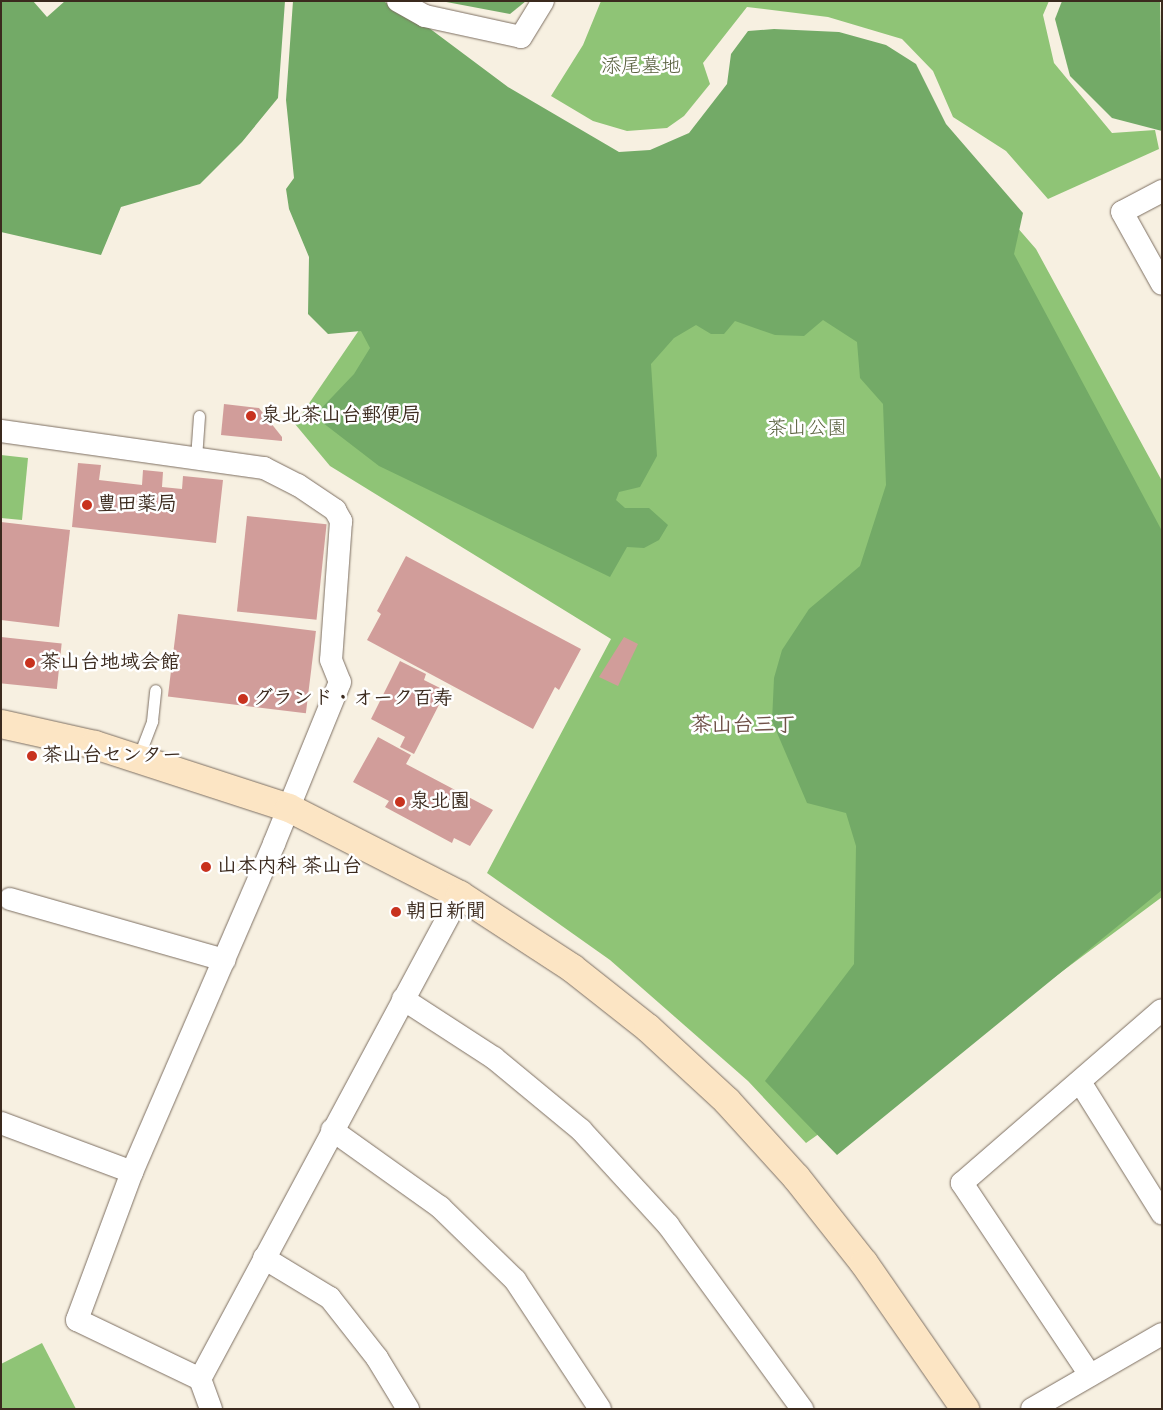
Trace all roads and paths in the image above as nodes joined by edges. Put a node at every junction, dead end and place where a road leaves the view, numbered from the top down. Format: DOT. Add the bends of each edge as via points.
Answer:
graph roads {
  1 [pos="398,1"];
  2 [pos="544,1"];
  3 [pos="1162,190"];
  4 [pos="1162,284"];
  5 [pos="199,416"];
  6 [pos="1,431"];
  7 [pos="196,458"];
  8 [pos="155,690"];
  9 [pos="1,724"];
  10 [pos="138,758"];
  11 [pos="289,808"];
  12 [pos="460,895"];
  13 [pos="10,899"];
  14 [pos="224,960"];
  15 [pos="403,999"];
  16 [pos="1162,1010"];
  17 [pos="1080,1082"];
  18 [pos="1,1123"];
  19 [pos="332,1130"];
  20 [pos="132,1172"];
  21 [pos="1162,1213"];
  22 [pos="264,1258"];
  23 [pos="1162,1334"];
  24 [pos="1090,1375"];
  25 [pos="200,1379"];
  26 [pos="211,1409"];
  27 [pos="408,1409"];
  28 [pos="600,1409"];
  29 [pos="802,1409"];
  30 [pos="965,1409"];
  31 [pos="1032,1409"];
  1 -- 2 [label="street" via="425,16 521,36"];
  3 -- 4 [label="street" via="1122,212"];
  5 -- 7 [label="lane"];
  6 -- 7 [label="street"];
  7 -- 11 [label="street" via="264,468 298,485 334,510 341,521 331,660 340,682"];
  8 -- 10 [label="lane" via="152,721"];
  9 -- 10 [label="street" via="95,744"];
  10 -- 11 [label="street"];
  11 -- 12 [label="street"];
  11 -- 14 [label="street"];
  12 -- 15 [label="street"];
  12 -- 30 [label="street" via="572,968 648,1028 727,1102 796,1177 864,1263"];
  13 -- 14 [label="street"];
  14 -- 20 [label="street"];
  15 -- 19 [label="street"];
  15 -- 29 [label="street" via="494,1058 581,1130 668,1225"];
  16 -- 17 [label="street"];
  17 -- 21 [label="street"];
  17 -- 24 [label="street" via="962,1183"];
  18 -- 20 [label="street"];
  19 -- 22 [label="street"];
  19 -- 28 [label="street" via="440,1207 515,1280"];
  20 -- 25 [label="street" via="77,1320"];
  22 -- 25 [label="street"];
  22 -- 27 [label="street" via="330,1298 377,1358"];
  23 -- 24 [label="street"];
  24 -- 31 [label="street"];
  25 -- 26 [label="street"];
}
